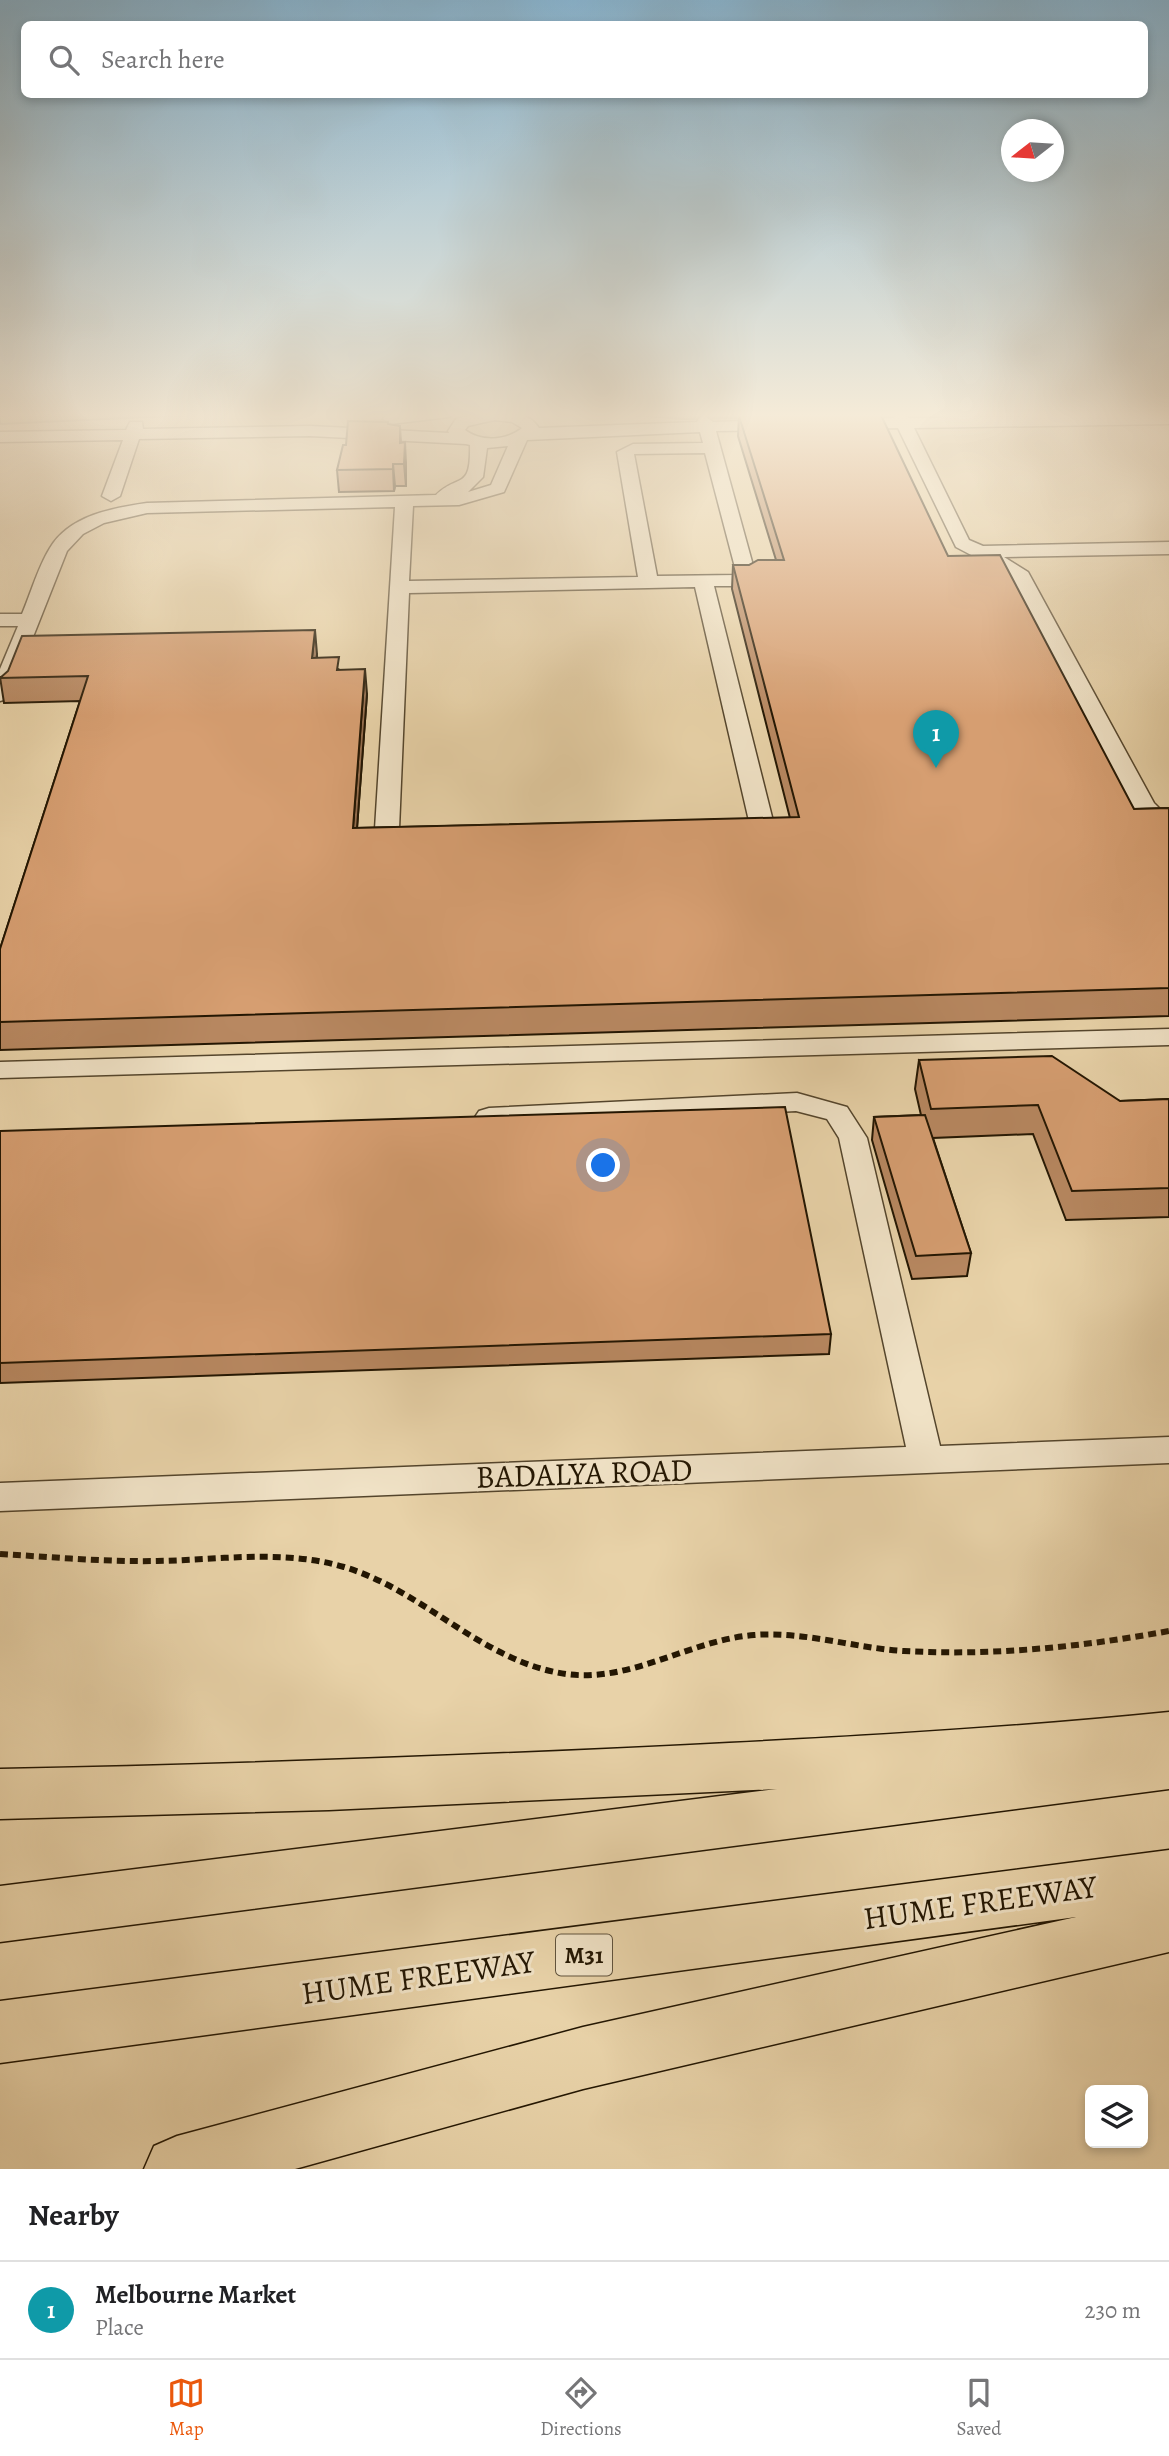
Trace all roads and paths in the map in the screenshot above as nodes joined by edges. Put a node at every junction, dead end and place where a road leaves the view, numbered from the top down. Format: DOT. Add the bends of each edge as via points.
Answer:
graph roads {
  1 [pos="118,513"];
  2 [pos="403,513"];
  3 [pos="636,513"];
  4 [pos="730,513"];
  5 [pos="947,513"];
  6 [pos="1169,548"];
  7 [pos="979,552"];
  8 [pos="703,581"];
  9 [pos="648,582"];
  10 [pos="399,587"];
  11 [pos="0,620"];
  12 [pos="30,620"];
  13 [pos="0,695"];
  14 [pos="1169,819"];
  15 [pos="706,830"];
  16 [pos="436,837"];
  17 [pos="1169,1037"];
  18 [pos="0,1070"];
  19 [pos="455,1119"];
  20 [pos="1169,1450"];
  21 [pos="926,1459"];
  22 [pos="0,1497"];
  23 [pos="0,1554"];
  24 [pos="1169,1631"];
  25 [pos="1169,1736"];
  26 [pos="1169,1765"];
  27 [pos="0,1794"];
  28 [pos="1169,1877"];
  29 [pos="0,1914"];
  30 [pos="1169,1924"];
  31 [pos="0,2032"];
  32 [pos="177,2169"];
  1 -- 12 [label="lane" via="82,525 58,549"];
  2 -- 10 [label="lane"];
  3 -- 9 [label="lane"];
  4 -- 8 [label="lane" via="748,580"];
  5 -- 7 [label="lane" via="962,543"];
  6 -- 7 [label="lane"];
  7 -- 14 [label="lane" via="1018,572 1144,807 1155,817"];
  8 -- 9 [label="lane"];
  8 -- 15 [label="lane" via="761,821 751,829"];
  9 -- 10 [label="lane"];
  10 -- 16 [label="lane" via="387,832 398,838"];
  11 -- 12 [label="lane"];
  12 -- 13 [label="lane"];
  17 -- 18 [label="lane"];
  19 -- 21 [label="lane" via="797,1102 837,1113 853,1138"];
  20 -- 21 [label="lane, BADALYA ROAD"];
  21 -- 22 [label="lane, BADALYA ROAD"];
  23 -- 24 [label="path" via="318,1561 368,1574 514,1658 566,1674 608,1672 751,1636 940,1653 1115,1642"];
  25 -- 27 [label="highway" via="1015,1751 511,1779"];
  26 -- 29 [label="highway"];
  28 -- 31 [label="highway, HUME FREEWAY / M31"];
  30 -- 32 [label="highway" via="583,2058"];
}
